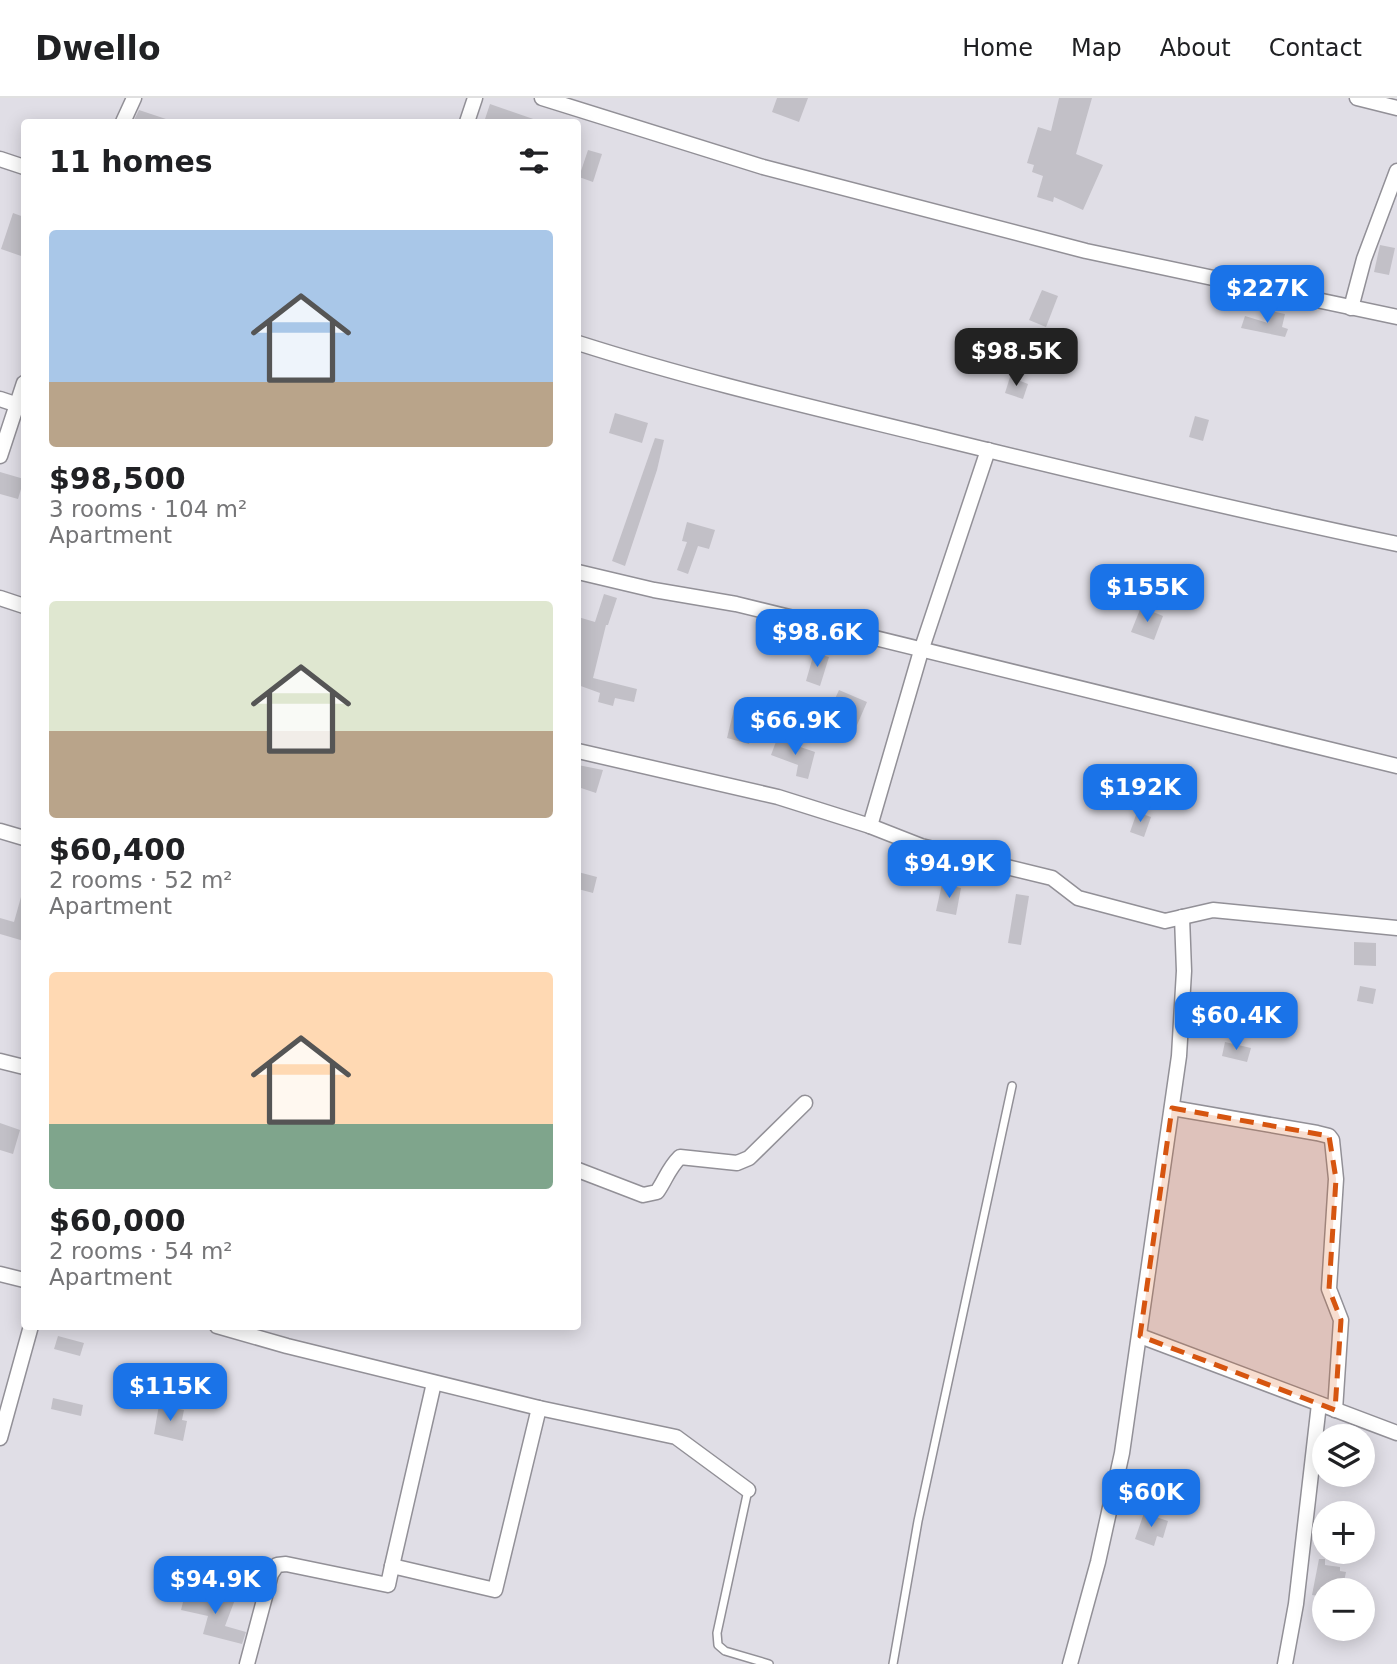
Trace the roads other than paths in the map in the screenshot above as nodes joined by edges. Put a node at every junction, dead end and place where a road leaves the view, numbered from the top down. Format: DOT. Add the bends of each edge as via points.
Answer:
graph roads {
  1 [pos="134,98"];
  2 [pos="475,98"];
  3 [pos="542,98"];
  4 [pos="1356,98"];
  5 [pos="1397,108"];
  6 [pos="124,119"];
  7 [pos="468,119"];
  8 [pos="0,159"];
  9 [pos="21,166"];
  10 [pos="1397,171"];
  11 [pos="1351,308"];
  12 [pos="1397,317"];
  13 [pos="581,344"];
  14 [pos="0,399"];
  15 [pos="21,406"];
  16 [pos="988,450"];
  17 [pos="0,456"];
  18 [pos="1397,544"];
  19 [pos="581,573"];
  20 [pos="0,598"];
  21 [pos="21,605"];
  22 [pos="921,651"];
  23 [pos="581,752"];
  24 [pos="1397,766"];
  25 [pos="870,826"];
  26 [pos="0,831"];
  27 [pos="21,837"];
  28 [pos="1182,918"];
  29 [pos="1397,928"];
  30 [pos="0,1061"];
  31 [pos="21,1066"];
  32 [pos="1012,1086"];
  33 [pos="805,1102"];
  34 [pos="1172,1108"];
  35 [pos="581,1171"];
  36 [pos="0,1274"];
  37 [pos="21,1279"];
  38 [pos="30,1330"];
  39 [pos="232,1330"];
  40 [pos="1140,1336"];
  41 [pos="434,1382"];
  42 [pos="1319,1404"];
  43 [pos="539,1408"];
  44 [pos="1335,1410"];
  45 [pos="1397,1433"];
  46 [pos="0,1438"];
  47 [pos="748,1490"];
  48 [pos="392,1566"];
  49 [pos="247,1664"];
  50 [pos="769,1664"];
  51 [pos="893,1664"];
  52 [pos="1070,1664"];
  53 [pos="1285,1664"];
  1 -- 6 [label="street"];
  2 -- 7 [label="street"];
  3 -- 11 [label="street" via="816,182 1086,251"];
  4 -- 5 [label="street"];
  8 -- 9 [label="street"];
  10 -- 11 [label="street"];
  11 -- 12 [label="street"];
  13 -- 16 [label="street" via="714,383"];
  14 -- 15 [label="street"];
  15 -- 17 [label="street"];
  16 -- 18 [label="street"];
  16 -- 22 [label="street"];
  19 -- 22 [label="street" via="736,604"];
  20 -- 21 [label="street"];
  22 -- 24 [label="street"];
  22 -- 25 [label="street"];
  23 -- 25 [label="street" via="778,797"];
  25 -- 28 [label="street" via="921,846 1052,878 1078,898 1166,921"];
  26 -- 27 [label="street"];
  28 -- 29 [label="street" via="1213,910"];
  28 -- 34 [label="street" via="1184,971"];
  30 -- 31 [label="street"];
  32 -- 51 [label="lane" via="918,1521"];
  33 -- 35 [label="street" via="748,1158 737,1163 680,1157 657,1192 643,1195"];
  34 -- 40 [label="street"];
  34 -- 44 [label="street" via="1317,1133 1332,1140 1336,1179 1329,1289 1341,1320"];
  36 -- 37 [label="street"];
  38 -- 46 [label="street"];
  39 -- 41 [label="street"];
  40 -- 42 [label="street"];
  40 -- 52 [label="street" via="1122,1453"];
  41 -- 43 [label="street"];
  41 -- 48 [label="street"];
  42 -- 44 [label="street"];
  42 -- 53 [label="street"];
  43 -- 47 [label="street" via="676,1437"];
  43 -- 48 [label="street" via="495,1591"];
  44 -- 45 [label="street"];
  47 -- 50 [label="lane" via="718,1645"];
  48 -- 49 [label="street" via="388,1585 277,1565"];
}
